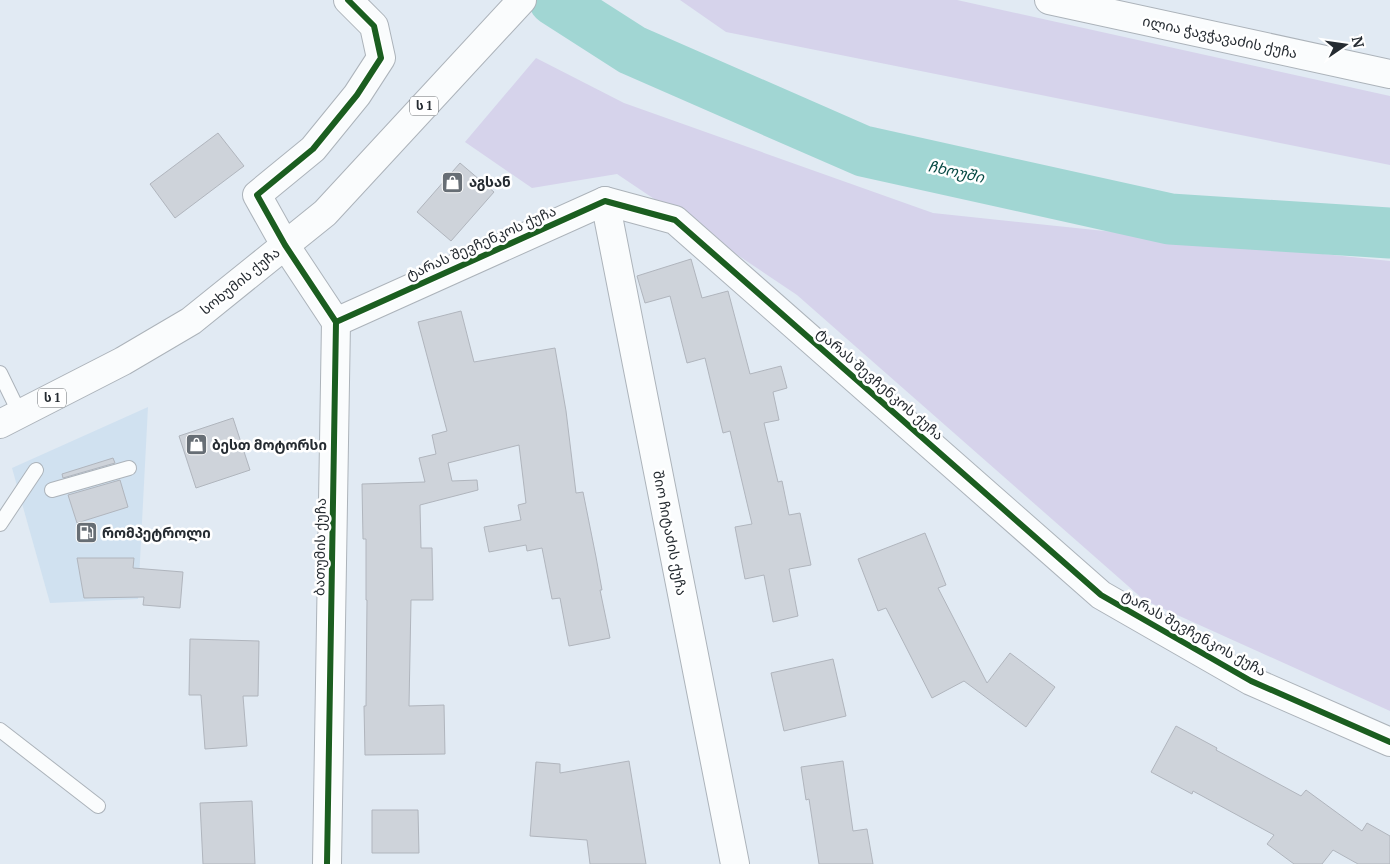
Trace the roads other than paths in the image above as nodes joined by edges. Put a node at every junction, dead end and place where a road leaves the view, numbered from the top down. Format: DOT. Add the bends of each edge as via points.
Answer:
graph roads {
  1 [pos="348,0"];
  2 [pos="522,0"];
  3 [pos="1049,0"];
  4 [pos="1390,74"];
  5 [pos="605,201"];
  6 [pos="285,244"];
  7 [pos="336,322"];
  8 [pos="0,373"];
  9 [pos="10,419"];
  10 [pos="130,468"];
  11 [pos="36,470"];
  12 [pos="52,490"];
  13 [pos="0,524"];
  14 [pos="0,730"];
  15 [pos="1390,742"];
  16 [pos="98,806"];
  17 [pos="328,864"];
  18 [pos="735,864"];
  1 -- 6 [label="main road" via="374,26 382,58 314,149 257,196"];
  2 -- 6 [label="main road, სოხუმის ქუჩა / ს 1" via="325,213"];
  3 -- 4 [label="main road, ილია ჭავჭავაძის ქუჩა"];
  5 -- 7 [label="main road, ტარას შევჩენკოს ქუჩა"];
  5 -- 15 [label="main road, ტარას შევჩენკოს ქუჩა" via="675,220 1101,595 1251,682"];
  5 -- 18 [label="main road, შიო ჩიტაძის ქუჩა"];
  6 -- 7 [label="main road"];
  6 -- 9 [label="main road, სოხუმის ქუჩა / ს 1" via="191,321 123,361"];
  7 -- 17 [label="main road, ბათუმის ქუჩა"];
  8 -- 9 [label="lane"];
  10 -- 12 [label="lane"];
  11 -- 13 [label="lane"];
  14 -- 16 [label="lane"];
}
